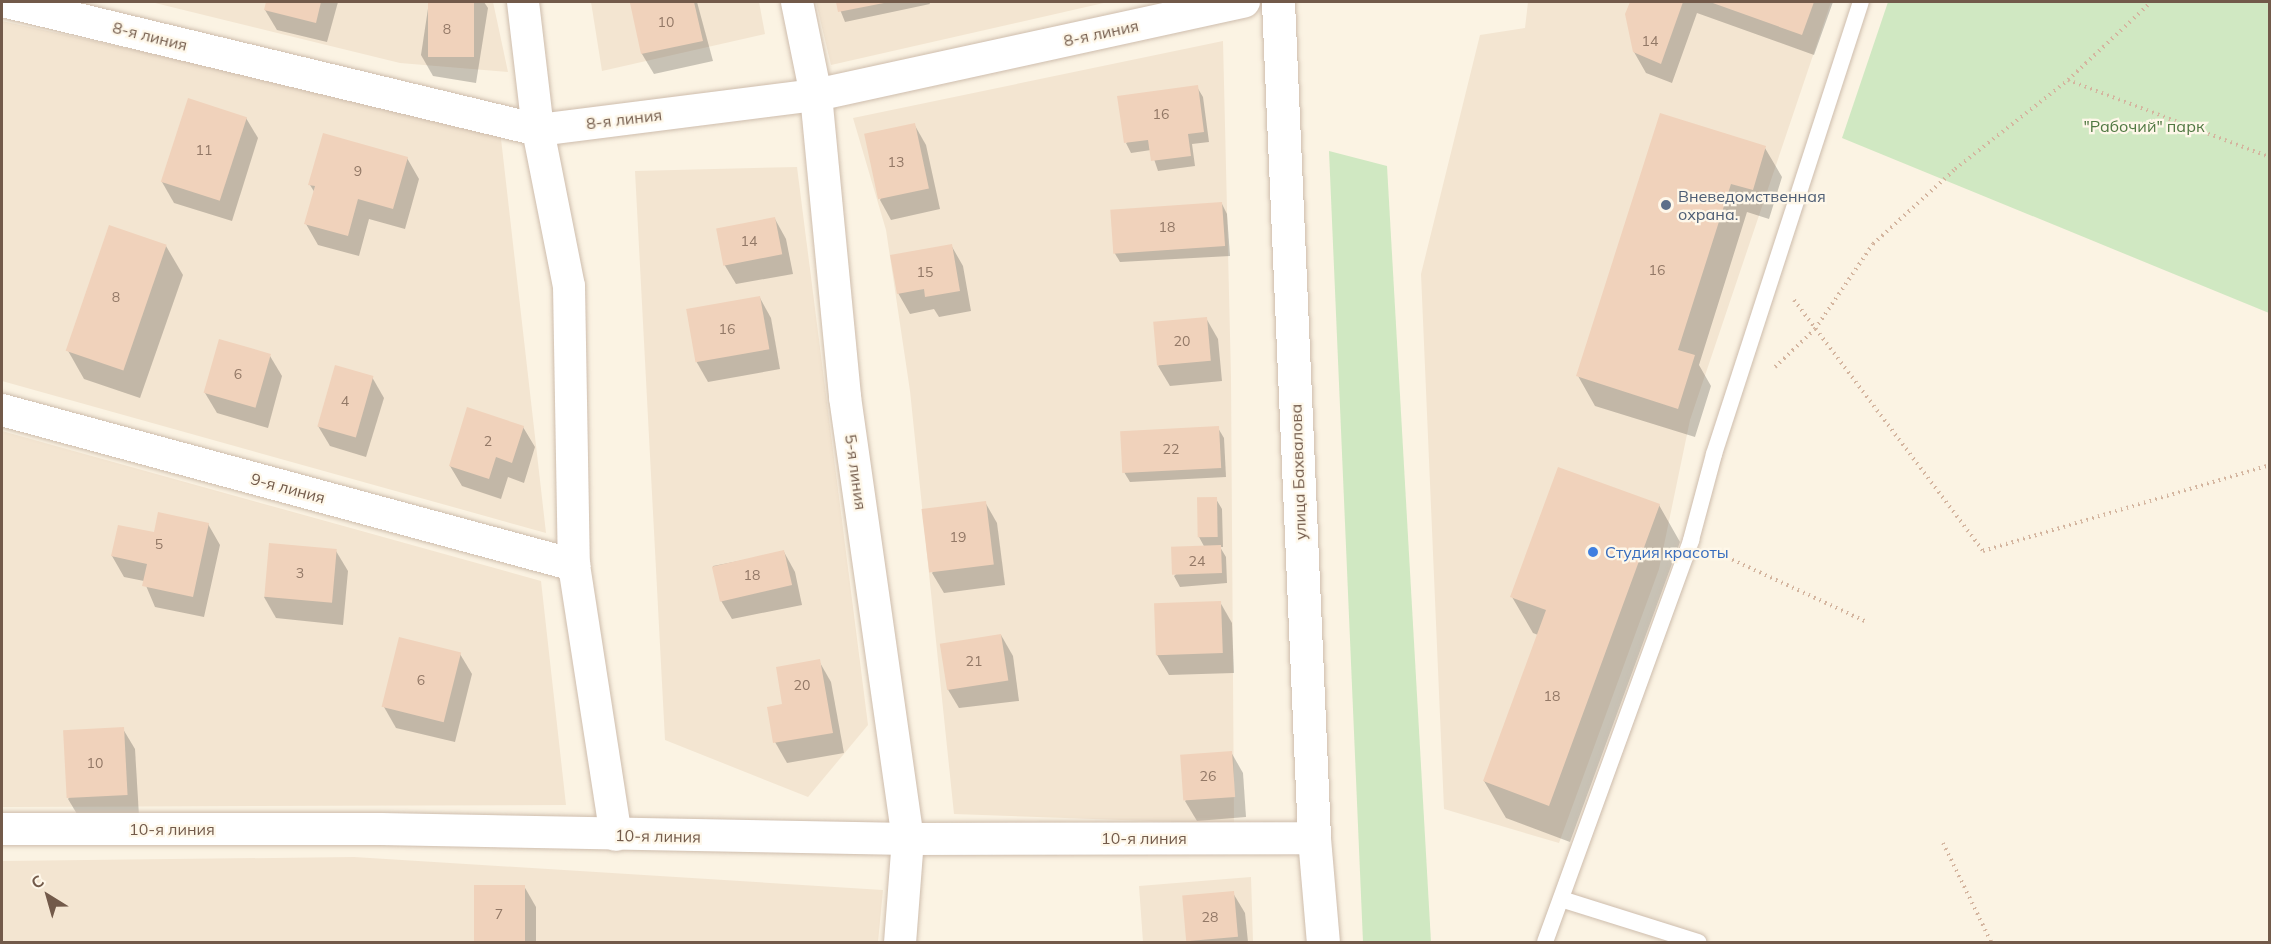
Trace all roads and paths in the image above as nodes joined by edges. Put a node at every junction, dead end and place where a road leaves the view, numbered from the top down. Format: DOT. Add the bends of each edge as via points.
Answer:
graph roads {
  1 [pos="7,2"];
  2 [pos="523,2"];
  3 [pos="797,2"];
  4 [pos="1244,2"];
  5 [pos="1278,2"];
  6 [pos="1861,2"];
  7 [pos="2151,2"];
  8 [pos="2068,80"];
  9 [pos="816,95"];
  10 [pos="538,130"];
  11 [pos="2270,157"];
  12 [pos="1774,273"];
  13 [pos="1815,328"];
  14 [pos="1737,386"];
  15 [pos="2,410"];
  16 [pos="2270,465"];
  17 [pos="1691,540"];
  18 [pos="574,565"];
  19 [pos="1867,622"];
  20 [pos="2,829"];
  21 [pos="616,835"];
  22 [pos="1314,838"];
  23 [pos="908,839"];
  24 [pos="1943,843"];
  25 [pos="1561,899"];
  26 [pos="900,942"];
  27 [pos="1323,942"];
  28 [pos="1545,942"];
  29 [pos="1698,942"];
  30 [pos="1991,942"];
  1 -- 10 [label="street, 8-я линия"];
  2 -- 10 [label="street"];
  3 -- 9 [label="street, 5-я линия"];
  4 -- 9 [label="street, 8-я линия"];
  5 -- 22 [label="street, улица Бахвалова"];
  6 -- 12 [label="lane"];
  7 -- 8 [label="path"];
  8 -- 11 [label="path"];
  8 -- 13 [label="path" via="1955,170 1873,244"];
  9 -- 10 [label="street, 8-я линия"];
  9 -- 23 [label="street, 5-я линия" via="845,397"];
  10 -- 18 [label="street" via="569,286"];
  12 -- 13 [label="path"];
  12 -- 14 [label="lane"];
  13 -- 14 [label="path" via="1767,374"];
  13 -- 16 [label="path" via="1983,551"];
  14 -- 17 [label="lane"];
  15 -- 18 [label="street, 9-я линия"];
  17 -- 19 [label="path"];
  17 -- 25 [label="lane"];
  18 -- 21 [label="street"];
  20 -- 21 [label="street, 10-я линия" via="381,829"];
  21 -- 23 [label="street, 10-я линия"];
  22 -- 23 [label="street, 10-я линия"];
  22 -- 27 [label="street, улица Бахвалова"];
  23 -- 26 [label="street, 5-я линия"];
  24 -- 30 [label="path"];
  25 -- 28 [label="lane"];
  25 -- 29 [label="lane"];
}
